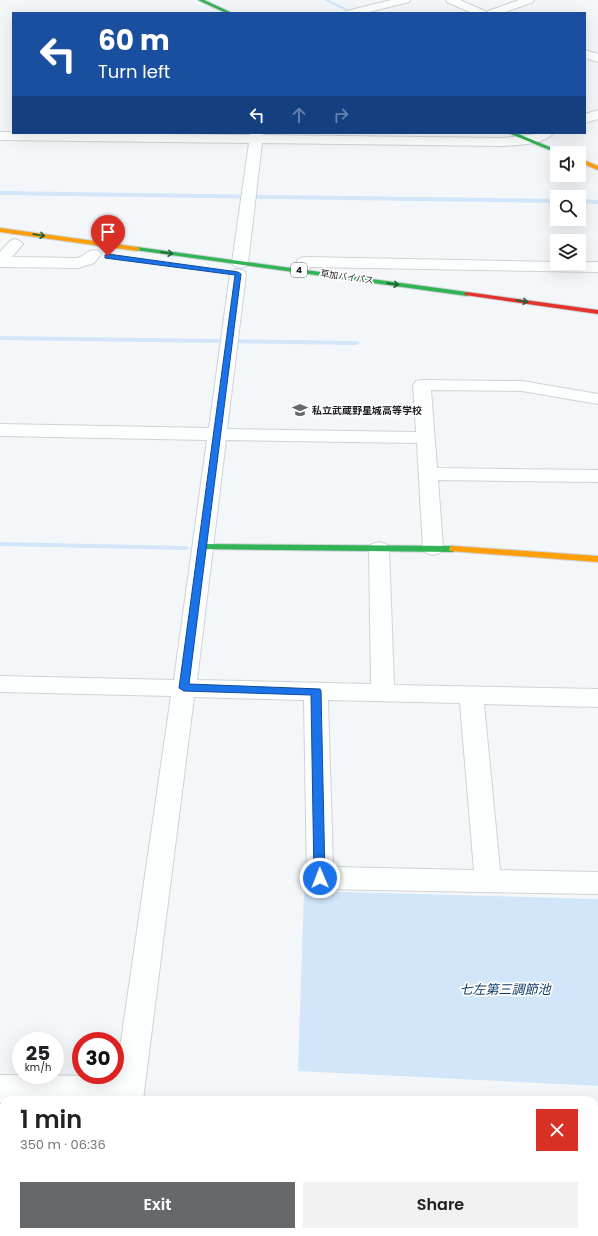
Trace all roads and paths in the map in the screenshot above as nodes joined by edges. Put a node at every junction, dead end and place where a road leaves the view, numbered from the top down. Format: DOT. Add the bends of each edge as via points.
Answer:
graph roads {
  1 [pos="200,0"];
  2 [pos="405,0"];
  3 [pos="451,0"];
  4 [pos="529,0"];
  5 [pos="228,12"];
  6 [pos="355,12"];
  7 [pos="479,12"];
  8 [pos="495,12"];
  9 [pos="586,54"];
  10 [pos="598,58"];
  11 [pos="598,114"];
  12 [pos="586,119"];
  13 [pos="513,134"];
  14 [pos="543,134"];
  15 [pos="0,136"];
  16 [pos="257,136"];
  17 [pos="528,140"];
  18 [pos="550,148"];
  19 [pos="586,163"];
  20 [pos="598,168"];
  21 [pos="0,230"];
  22 [pos="15,244"];
  23 [pos="78,252"];
  24 [pos="97,255"];
  25 [pos="598,267"];
  26 [pos="238,271"];
  27 [pos="301,271"];
  28 [pos="598,312"];
  29 [pos="598,399"];
  30 [pos="0,430"];
  31 [pos="218,434"];
  32 [pos="425,438"];
  33 [pos="429,474"];
  34 [pos="598,476"];
  35 [pos="202,547"];
  36 [pos="433,548"];
  37 [pos="379,549"];
  38 [pos="598,559"];
  39 [pos="0,684"];
  40 [pos="184,688"];
  41 [pos="316,691"];
  42 [pos="383,693"];
  43 [pos="471,695"];
  44 [pos="598,698"];
  45 [pos="488,881"];
  46 [pos="598,883"];
  47 [pos="0,1088"];
  48 [pos="129,1095"];
  1 -- 5 [label="main road"];
  2 -- 6 [label="street"];
  3 -- 7 [label="street"];
  4 -- 8 [label="street"];
  9 -- 10 [label="street"];
  11 -- 12 [label="street"];
  13 -- 17 [label="main road"];
  14 -- 17 [label="street"];
  15 -- 16 [label="street"];
  16 -- 17 [label="street" via="502,142"];
  16 -- 26 [label="street"];
  17 -- 18 [label="main road"];
  19 -- 20 [label="main road"];
  21 -- 26 [label="main road, 草加バイパス / 4, one-way"];
  22 -- 24 [label="street" via="0,262 78,263"];
  23 -- 24 [label="main road"];
  25 -- 27 [label="street" via="304,262"];
  26 -- 27 [label="main road, 草加バイパス / 4"];
  26 -- 31 [label="street"];
  27 -- 28 [label="main road, 草加バイパス / 4, one-way"];
  29 -- 32 [label="street" via="522,386 422,385"];
  30 -- 31 [label="street"];
  31 -- 32 [label="street"];
  31 -- 35 [label="street"];
  32 -- 33 [label="street"];
  33 -- 34 [label="street"];
  33 -- 36 [label="street"];
  35 -- 37 [label="main road"];
  35 -- 40 [label="street"];
  36 -- 37 [label="main road"];
  36 -- 38 [label="main road"];
  37 -- 42 [label="street"];
  39 -- 40 [label="street"];
  40 -- 41 [label="street"];
  40 -- 48 [label="street"];
  41 -- 42 [label="street"];
  41 -- 45 [label="street" via="320,878"];
  42 -- 43 [label="street"];
  43 -- 44 [label="street"];
  43 -- 45 [label="street"];
  45 -- 46 [label="street"];
  47 -- 48 [label="street"];
}
